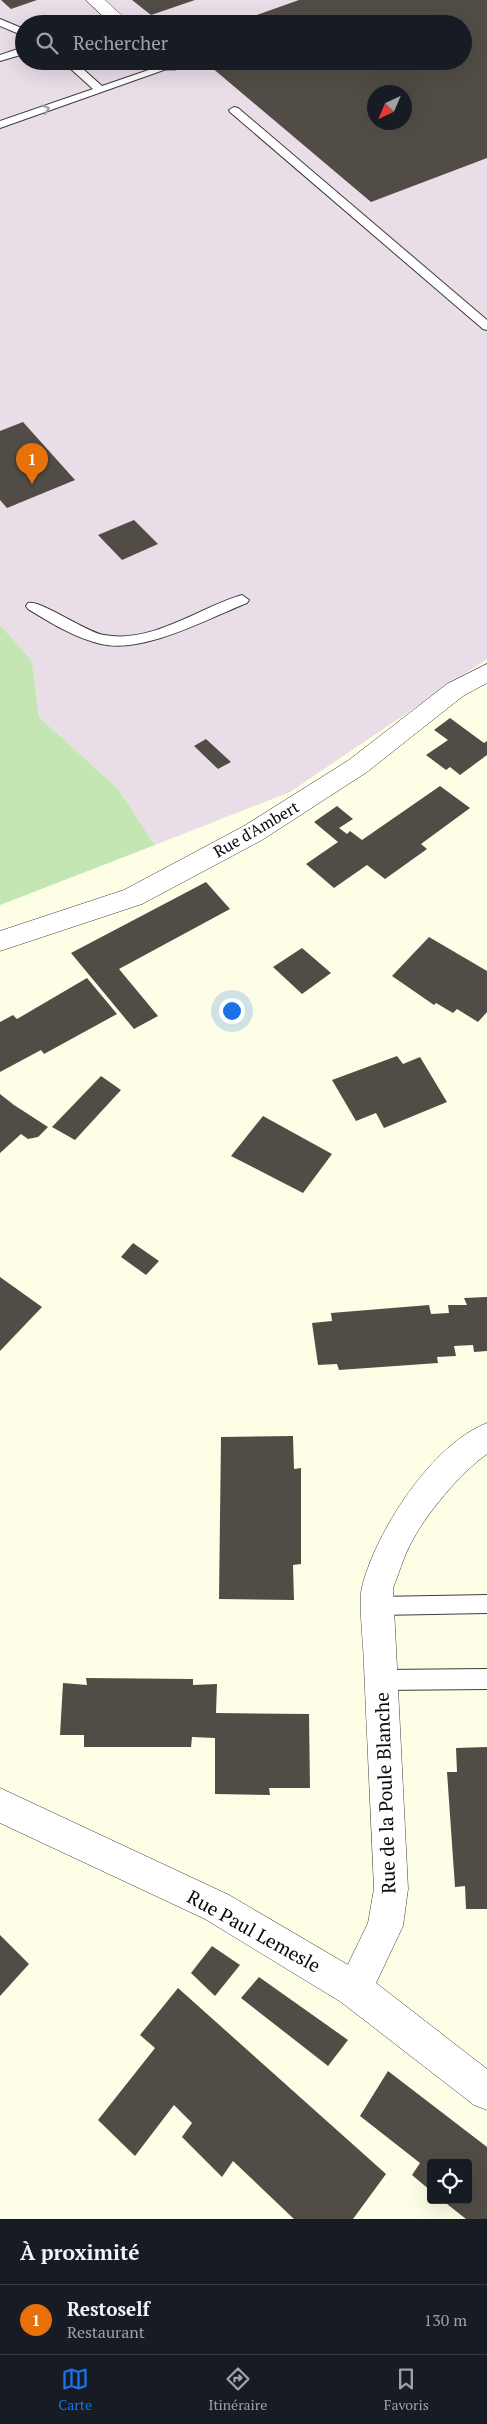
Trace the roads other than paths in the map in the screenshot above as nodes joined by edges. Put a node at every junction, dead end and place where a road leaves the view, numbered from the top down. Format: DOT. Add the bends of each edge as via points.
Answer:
graph roads {
  1 [pos="95,0"];
  2 [pos="112,15"];
  3 [pos="0,22"];
  4 [pos="15,29"];
  5 [pos="15,53"];
  6 [pos="0,58"];
  7 [pos="77,70"];
  8 [pos="152,70"];
  9 [pos="100,90"];
  10 [pos="234,110"];
  11 [pos="0,125"];
  12 [pos="487,326"];
  13 [pos="242,600"];
  14 [pos="32,606"];
  15 [pos="487,672"];
  16 [pos="0,941"];
  17 [pos="487,1437"];
  18 [pos="487,1604"];
  19 [pos="378,1606"];
  20 [pos="487,1679"];
  21 [pos="381,1680"];
  22 [pos="0,1805"];
  23 [pos="354,1989"];
  24 [pos="487,2092"];
  1 -- 2 [label="street"];
  3 -- 4 [label="lane"];
  5 -- 6 [label="lane"];
  7 -- 9 [label="lane"];
  8 -- 9 [label="lane"];
  11 -- 9 [label="lane, one-way"];
  10 -- 12 [label="lane"];
  13 -- 14 [label="lane" via="142,640 103,640 71,628"];
  15 -- 16 [label="street, Rue d'Ambert" via="455,690 358,766 253,833 133,897"];
  17 -- 19 [label="street, Rue de la Poule Blanche" via="461,1455 431,1488 398,1535 377,1588"];
  18 -- 19 [label="lane"];
  19 -- 21 [label="street, Rue de la Poule Blanche"];
  20 -- 21 [label="lane, Rue de la Poule Blanche"];
  21 -- 23 [label="street, Rue de la Poule Blanche" via="391,1889 385,1926"];
  22 -- 23 [label="street, Rue Paul Lemesle" via="217,1907"];
  23 -- 24 [label="street, Rue Paul Lemesle"];
}
